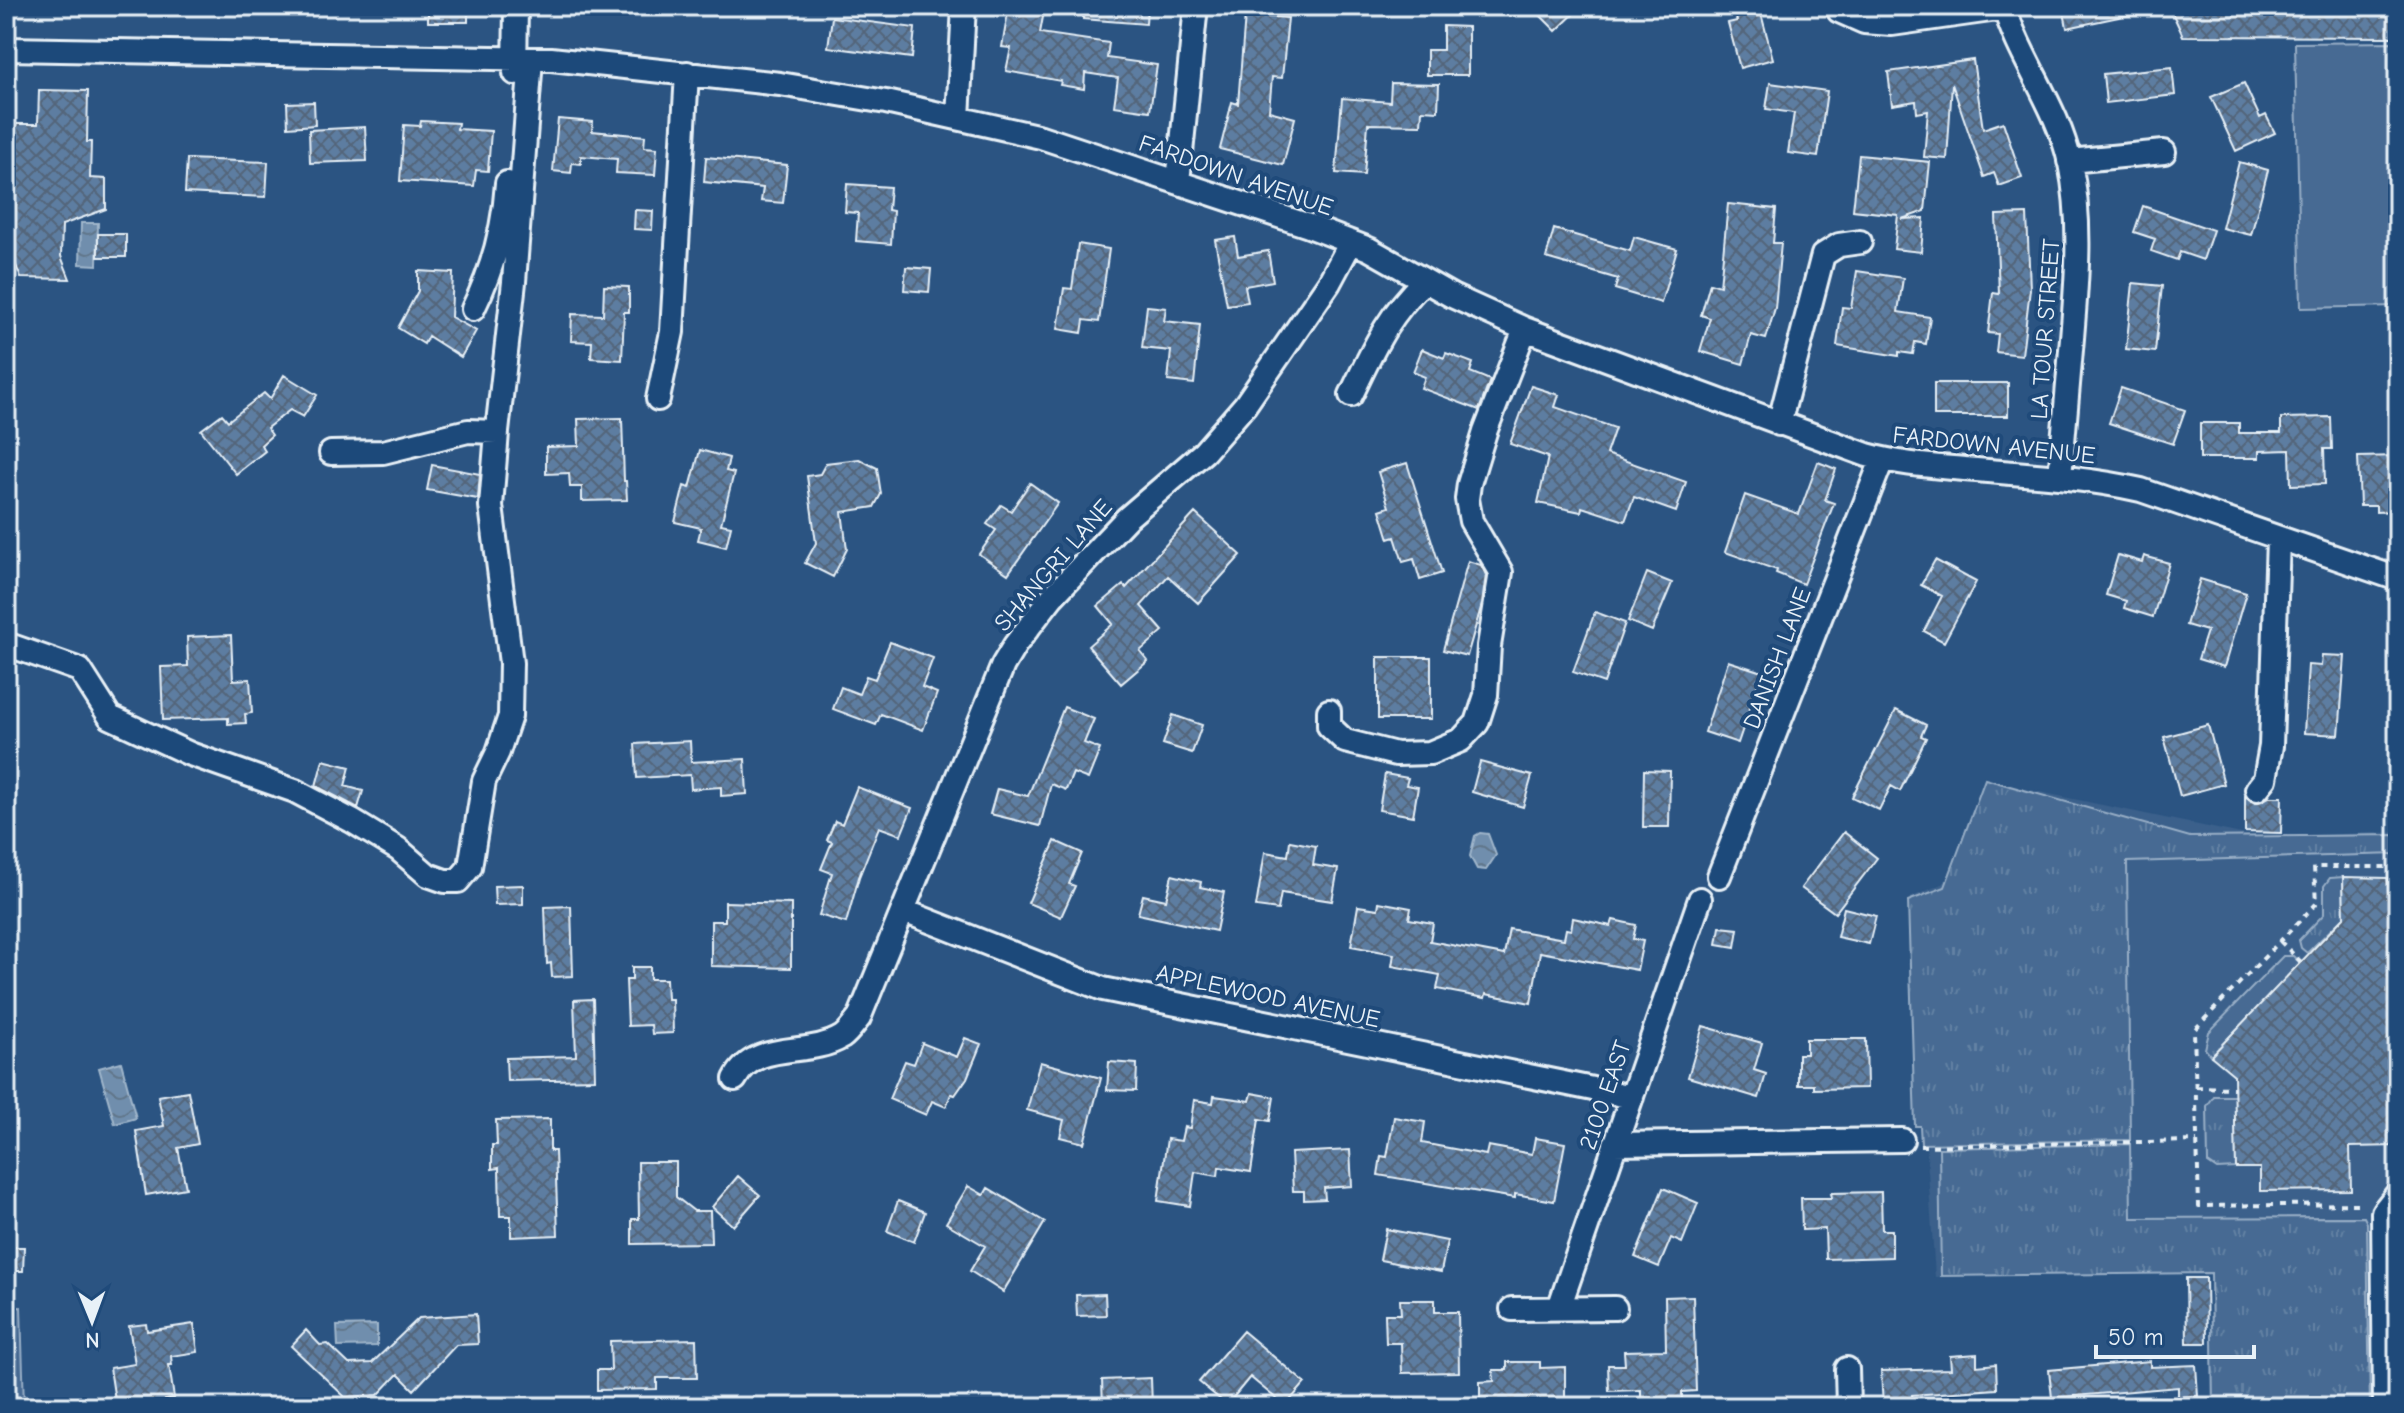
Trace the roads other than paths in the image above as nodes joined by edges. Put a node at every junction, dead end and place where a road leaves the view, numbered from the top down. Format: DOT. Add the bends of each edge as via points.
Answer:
graph roads {
  1 [pos="516,6"];
  2 [pos="964,6"];
  3 [pos="1196,6"];
  4 [pos="2004,7"];
  5 [pos="1839,11"];
  6 [pos="6,49"];
  7 [pos="524,58"];
  8 [pos="687,73"];
  9 [pos="958,118"];
  10 [pos="2164,152"];
  11 [pos="2069,161"];
  12 [pos="1178,182"];
  13 [pos="1351,242"];
  14 [pos="1860,242"];
  15 [pos="1424,281"];
  16 [pos="473,309"];
  17 [pos="1525,329"];
  18 [pos="1351,395"];
  19 [pos="658,399"];
  20 [pos="1779,424"];
  21 [pos="497,432"];
  22 [pos="331,453"];
  23 [pos="1882,460"];
  24 [pos="2060,477"];
  25 [pos="2278,539"];
  26 [pos="2398,579"];
  27 [pos="6,644"];
  28 [pos="1329,711"];
  29 [pos="2257,789"];
  30 [pos="1719,876"];
  31 [pos="1700,899"];
  32 [pos="904,911"];
  33 [pos="735,1079"];
  34 [pos="1632,1097"];
  35 [pos="1910,1143"];
  36 [pos="1615,1144"];
  37 [pos="2398,1193"];
  38 [pos="1559,1308"];
  39 [pos="1615,1308"];
  40 [pos="1512,1309"];
  41 [pos="1847,1369"];
  42 [pos="1848,1407"];
  43 [pos="2385,1407"];
  1 -- 7 [label="street"];
  2 -- 9 [label="street"];
  3 -- 12 [label="street"];
  4 -- 5 [label="street" via="1892,24 1864,22"];
  4 -- 11 [label="street, LA TOUR STREET"];
  6 -- 7 [label="street, FARDOWN AVENUE"];
  7 -- 8 [label="street, FARDOWN AVENUE"];
  7 -- 16 [label="street" via="506,203 489,277"];
  7 -- 21 [label="street" via="514,282"];
  8 -- 9 [label="street, FARDOWN AVENUE" via="825,90"];
  8 -- 19 [label="street" via="672,332"];
  9 -- 12 [label="street, FARDOWN AVENUE" via="1041,137"];
  10 -- 11 [label="street"];
  11 -- 24 [label="street, LA TOUR STREET" via="2079,259"];
  12 -- 13 [label="street, FARDOWN AVENUE"];
  13 -- 15 [label="street, FARDOWN AVENUE"];
  13 -- 32 [label="street, SHANGRI LANE" via="1245,405 1204,452 1127,518 1015,645"];
  14 -- 20 [label="street" via="1839,245 1823,255"];
  15 -- 17 [label="street, FARDOWN AVENUE"];
  15 -- 18 [label="street" via="1383,330"];
  17 -- 20 [label="street, FARDOWN AVENUE"];
  17 -- 28 [label="street" via="1485,432 1467,499 1471,521 1501,572 1486,695 1477,723 1461,740 1430,753 1396,754 1345,741 1329,726"];
  20 -- 23 [label="street, FARDOWN AVENUE"];
  21 -- 22 [label="street" via="468,431 383,452"];
  21 -- 27 [label="street" via="491,506 511,663 510,716 484,781 470,867 458,881 428,875 386,842 295,791 190,754 110,717 80,670"];
  23 -- 24 [label="street, FARDOWN AVENUE"];
  23 -- 30 [label="street, DANISH LANE"];
  24 -- 25 [label="street, FARDOWN AVENUE" via="2141,490"];
  25 -- 26 [label="street, FARDOWN AVENUE"];
  25 -- 29 [label="street" via="2271,746 2265,779"];
  31 -- 34 [label="street, 2100 EAST"];
  32 -- 33 [label="street, SHANGRI LANE" via="859,1018 843,1036 754,1057"];
  32 -- 34 [label="street, APPLEWOOD AVENUE" via="1103,989"];
  34 -- 36 [label="street, 2100 EAST"];
  35 -- 36 [label="street"];
  36 -- 38 [label="street, 2100 EAST"];
  37 -- 43 [label="street" via="2383,1212"];
  38 -- 39 [label="street"];
  38 -- 40 [label="street"];
  41 -- 42 [label="street"];
}
